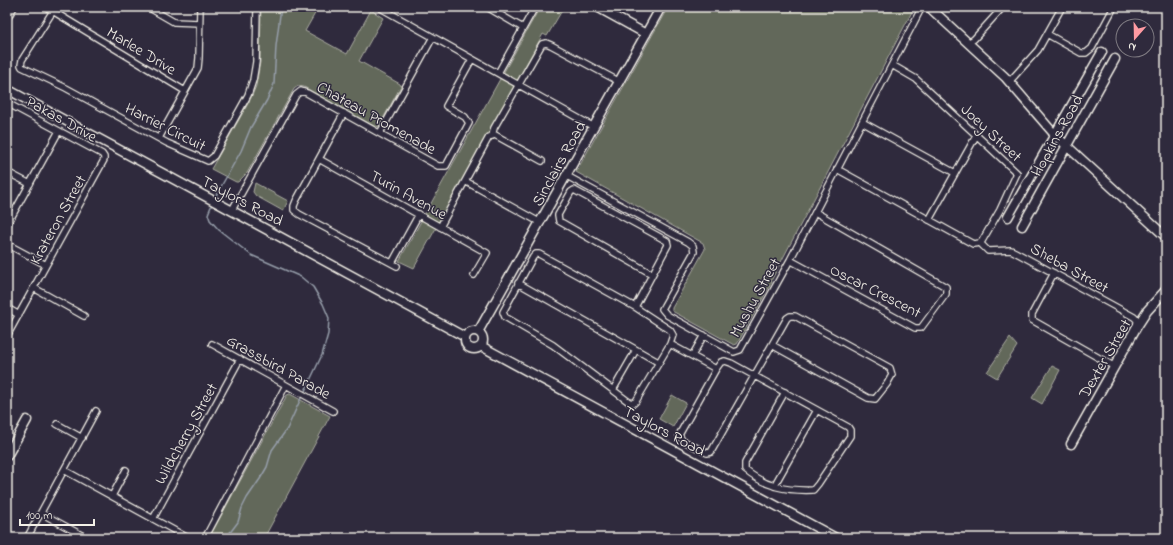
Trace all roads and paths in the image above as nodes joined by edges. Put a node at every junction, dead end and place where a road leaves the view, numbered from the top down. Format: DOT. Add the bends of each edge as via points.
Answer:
graph roads {
  1 [pos="14,7"];
  2 [pos="46,7"];
  3 [pos="148,7"];
  4 [pos="200,7"];
  5 [pos="257,7"];
  6 [pos="379,7"];
  7 [pos="487,7"];
  8 [pos="535,7"];
  9 [pos="597,7"];
  10 [pos="661,7"];
  11 [pos="922,7"];
  12 [pos="929,7"];
  13 [pos="1003,7"];
  14 [pos="1062,7"];
  15 [pos="1114,7"];
  16 [pos="53,11"];
  17 [pos="7,19"];
  18 [pos="199,23"];
  19 [pos="523,28"];
  20 [pos="646,34"];
  21 [pos="1047,34"];
  22 [pos="433,37"];
  23 [pos="968,43"];
  24 [pos="1102,52"];
  25 [pos="472,59"];
  26 [pos="1115,59"];
  27 [pos="892,65"];
  28 [pos="498,74"];
  29 [pos="620,82"];
  30 [pos="1009,82"];
  31 [pos="518,85"];
  32 [pos="7,89"];
  33 [pos="185,91"];
  34 [pos="7,102"];
  35 [pos="344,113"];
  36 [pos="862,122"];
  37 [pos="594,127"];
  38 [pos="59,131"];
  39 [pos="380,133"];
  40 [pos="1055,135"];
  41 [pos="492,136"];
  42 [pos="976,136"];
  43 [pos="159,138"];
  44 [pos="1067,146"];
  45 [pos="104,157"];
  46 [pos="319,158"];
  47 [pos="542,161"];
  48 [pos="838,169"];
  49 [pos="7,172"];
  50 [pos="955,173"];
  51 [pos="567,176"];
  52 [pos="465,181"];
  53 [pos="30,184"];
  54 [pos="232,210"];
  55 [pos="815,212"];
  56 [pos="419,214"];
  57 [pos="1008,217"];
  58 [pos="929,220"];
  59 [pos="541,223"];
  60 [pos="7,225"];
  61 [pos="1022,226"];
  62 [pos="440,227"];
  63 [pos="1166,237"];
  64 [pos="980,243"];
  65 [pos="7,244"];
  66 [pos="790,260"];
  67 [pos="46,265"];
  68 [pos="1054,273"];
  69 [pos="652,274"];
  70 [pos="474,275"];
  71 [pos="518,283"];
  72 [pos="34,288"];
  73 [pos="1166,290"];
  74 [pos="635,307"];
  75 [pos="7,308"];
  76 [pos="19,315"];
  77 [pos="84,316"];
  78 [pos="1136,328"];
  79 [pos="478,332"];
  80 [pos="704,335"];
  81 [pos="7,336"];
  82 [pos="465,337"];
  83 [pos="212,344"];
  84 [pos="670,344"];
  85 [pos="772,345"];
  86 [pos="481,346"];
  87 [pos="636,350"];
  88 [pos="692,356"];
  89 [pos="240,359"];
  90 [pos="658,362"];
  91 [pos="1114,367"];
  92 [pos="716,369"];
  93 [pos="754,376"];
  94 [pos="286,385"];
  95 [pos="613,390"];
  96 [pos="785,392"];
  97 [pos="817,410"];
  98 [pos="96,411"];
  99 [pos="333,411"];
  100 [pos="27,420"];
  101 [pos="57,424"];
  102 [pos="82,438"];
  103 [pos="1071,444"];
  104 [pos="7,456"];
  105 [pos="64,470"];
  106 [pos="126,470"];
  107 [pos="774,486"];
  108 [pos="112,496"];
  109 [pos="41,513"];
  110 [pos="152,518"];
  111 [pos="27,538"];
  112 [pos="87,538"];
  113 [pos="188,538"];
  114 [pos="205,538"];
  115 [pos="836,538"];
  1 -- 17 [label="street"];
  2 -- 16 [label="street, Marlee Drive"];
  3 -- 18 [label="street" via="174,22"];
  4 -- 18 [label="street"];
  5 -- 43 [label="street, Harrier Circuit" via="256,62 253,80 248,95 213,158 206,160"];
  6 -- 22 [label="street"];
  7 -- 19 [label="street"];
  8 -- 19 [label="street"];
  9 -- 20 [label="street"];
  10 -- 20 [label="street, Sinclairs Road"];
  11 -- 27 [label="street, Mushu Street"];
  12 -- 23 [label="street"];
  13 -- 23 [label="street"];
  14 -- 21 [label="street"];
  15 -- 21 [label="street" via="1092,48 1086,53"];
  16 -- 33 [label="street, Marlee Drive"];
  16 -- 43 [label="street, Harrier Circuit" via="22,60 22,67"];
  18 -- 33 [label="street" via="199,63"];
  19 -- 28 [label="street"];
  20 -- 29 [label="street, Sinclairs Road"];
  21 -- 30 [label="street" via="1038,50"];
  22 -- 25 [label="street"];
  22 -- 39 [label="street"];
  23 -- 30 [label="street"];
  24 -- 40 [label="street, Hopkins Road"];
  25 -- 28 [label="street"];
  25 -- 39 [label="street, Chateau Promenade" via="446,106 469,122 446,166 438,166"];
  26 -- 44 [label="street, Hopkins Road"];
  27 -- 36 [label="street, Mushu Street"];
  27 -- 42 [label="street, Joey Street" via="916,79"];
  28 -- 31 [label="street"];
  29 -- 31 [label="street" via="546,43 542,44"];
  29 -- 37 [label="street, Sinclairs Road"];
  30 -- 40 [label="street"];
  31 -- 37 [label="street"];
  31 -- 41 [label="street"];
  32 -- 54 [label="street, Taylors Road"];
  33 -- 43 [label="street"];
  34 -- 38 [label="street, Pakas Drive"];
  35 -- 39 [label="street, Chateau Promenade"];
  35 -- 46 [label="street"];
  35 -- 54 [label="street, Chateau Promenade" via="307,93 298,92"];
  36 -- 48 [label="street, Mushu Street"];
  36 -- 50 [label="street"];
  37 -- 51 [label="street, Sinclairs Road"];
  38 -- 45 [label="street, Pakas Drive"];
  38 -- 53 [label="street"];
  40 -- 44 [label="street"];
  40 -- 57 [label="street, Hopkins Road"];
  41 -- 47 [label="street"];
  41 -- 52 [label="street" via="489,137"];
  42 -- 50 [label="street"];
  42 -- 64 [label="street, Joey Street" via="1017,173 1000,210"];
  44 -- 61 [label="street, Hopkins Road"];
  44 -- 63 [label="street"];
  45 -- 67 [label="street, Krateron Street"];
  46 -- 56 [label="street, Turin Avenue"];
  46 -- 56 [label="street" via="294,206 294,210 299,214 395,264"];
  48 -- 55 [label="street, Mushu Street"];
  48 -- 58 [label="street"];
  49 -- 53 [label="street"];
  50 -- 58 [label="street"];
  51 -- 59 [label="street, Sinclairs Road"];
  51 -- 80 [label="street, Mushu Street" via="693,246 694,252 662,309 667,315"];
  52 -- 59 [label="street"];
  52 -- 62 [label="street"];
  53 -- 60 [label="street"];
  54 -- 82 [label="street, Taylors Road"];
  55 -- 66 [label="street, Mushu Street"];
  55 -- 66 [label="street, Oscar Crescent" via="946,287 946,294 921,328 915,328"];
  56 -- 62 [label="street, Turin Avenue"];
  58 -- 64 [label="street" via="973,244"];
  59 -- 79 [label="street, Sinclairs Road"];
  62 -- 70 [label="street, Turin Avenue" via="487,253"];
  64 -- 68 [label="street, Sheba Street" via="988,251 1016,252"];
  65 -- 67 [label="street"];
  66 -- 80 [label="street, Mushu Street" via="740,350 734,352"];
  67 -- 72 [label="street, Krateron Street"];
  68 -- 78 [label="street, Sheba Street" via="1134,317"];
  68 -- 91 [label="street" via="1032,314 1032,320"];
  69 -- 69 [label="street" via="668,245 667,241 574,190 571,192 558,215 559,221"];
  69 -- 74 [label="street"];
  71 -- 74 [label="street" via="533,258 539,254"];
  71 -- 87 [label="street"];
  71 -- 95 [label="street" via="503,312 505,317 547,340"];
  72 -- 76 [label="street, Krateron Street"];
  72 -- 77 [label="street"];
  73 -- 78 [label="street, Dexter Street"];
  74 -- 84 [label="street" via="672,332"];
  75 -- 76 [label="street"];
  76 -- 81 [label="street, Krateron Street"];
  78 -- 91 [label="street, Dexter Street"];
  79 -- 82 [label="street" via="469,332"];
  79 -- 86 [label="street" via="482,337"];
  80 -- 88 [label="street"];
  82 -- 86 [label="street" via="465,343 469,348"];
  83 -- 89 [label="street, Grassbird Parade"];
  84 -- 88 [label="street"];
  84 -- 90 [label="street"];
  85 -- 85 [label="street" via="787,318 795,316 890,368 892,375 875,399 868,398"];
  85 -- 93 [label="street"];
  86 -- 115 [label="street, Taylors Road"];
  87 -- 90 [label="street"];
  87 -- 95 [label="street"];
  88 -- 92 [label="street"];
  89 -- 94 [label="street, Grassbird Parade"];
  89 -- 110 [label="street, Wildcherry Street"];
  90 -- 95 [label="street" via="634,402 626,401"];
  91 -- 103 [label="street, Dexter Street"];
  92 -- 93 [label="street" via="725,361"];
  92 -- 93 [label="street" via="679,435 682,440 707,453 711,452"];
  93 -- 96 [label="street"];
  94 -- 99 [label="street, Grassbird Parade"];
  94 -- 114 [label="street"];
  96 -- 97 [label="street"];
  96 -- 107 [label="street" via="745,463 745,470 752,476"];
  97 -- 107 [label="street"];
  97 -- 107 [label="street" via="848,427 850,436 813,490"];
  98 -- 102 [label="street"];
  100 -- 104 [label="street"];
  101 -- 102 [label="street"];
  102 -- 105 [label="street"];
  105 -- 108 [label="street"];
  105 -- 109 [label="street"];
  106 -- 108 [label="street"];
  108 -- 110 [label="street"];
  109 -- 111 [label="street"];
  109 -- 112 [label="street"];
  110 -- 113 [label="street"];
}
